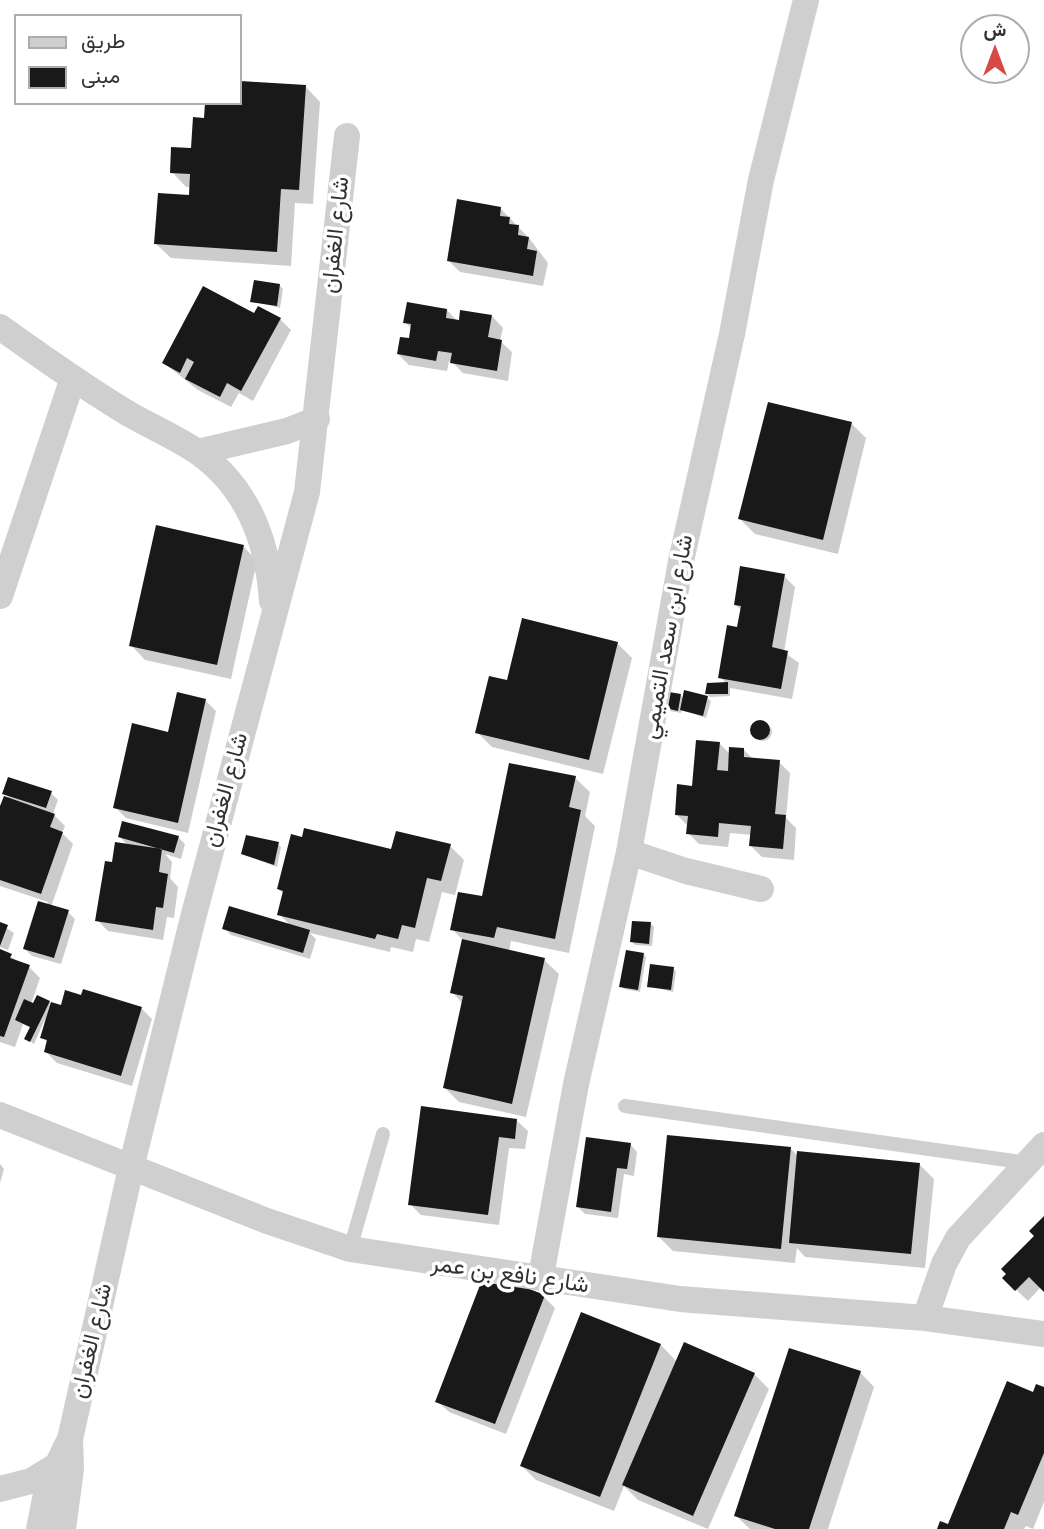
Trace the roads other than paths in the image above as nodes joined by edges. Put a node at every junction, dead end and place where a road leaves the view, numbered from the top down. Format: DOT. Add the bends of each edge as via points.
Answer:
graph roads {
  1 [pos="806,0"];
  2 [pos="348,136"];
  3 [pos="0,327"];
  4 [pos="73,378"];
  5 [pos="317,419"];
  6 [pos="198,452"];
  7 [pos="0,596"];
  8 [pos="274,617"];
  9 [pos="629,852"];
  10 [pos="761,889"];
  11 [pos="625,1106"];
  12 [pos="0,1115"];
  13 [pos="383,1134"];
  14 [pos="1036,1154"];
  15 [pos="131,1168"];
  16 [pos="350,1249"];
  17 [pos="541,1276"];
  18 [pos="925,1318"];
  19 [pos="1044,1335"];
  20 [pos="71,1438"];
  21 [pos="54,1467"];
  22 [pos="0,1489"];
  23 [pos="39,1529"];
  24 [pos="63,1529"];
  1 -- 9 [label="street, شارع ابن سعد التميمي" via="761,180 684,547"];
  2 -- 5 [label="street, شارع الغفران"];
  3 -- 4 [label="street"];
  4 -- 6 [label="street"];
  4 -- 7 [label="street"];
  5 -- 6 [label="street" via="287,431"];
  5 -- 8 [label="street, شارع الغفران" via="307,492"];
  6 -- 8 [label="street" via="238,490 250,512 268,568"];
  8 -- 15 [label="street, شارع الغفران" via="240,734"];
  9 -- 10 [label="street"];
  9 -- 17 [label="street, شارع ابن سعد التميمي" via="576,1084"];
  11 -- 14 [label="lane"];
  12 -- 15 [label="street, شارع نافع بن عمر"];
  13 -- 16 [label="lane"];
  14 -- 18 [label="street" via="958,1238"];
  15 -- 16 [label="street, شارع نافع بن عمر"];
  15 -- 20 [label="street, شارع الغفران"];
  16 -- 17 [label="street, شارع نافع بن عمر"];
  17 -- 18 [label="street, شارع نافع بن عمر" via="728,1305"];
  18 -- 19 [label="street, شارع نافع بن عمر"];
  20 -- 21 [label="street, شارع الغفران"];
  20 -- 24 [label="street, شارع الغفران"];
  21 -- 22 [label="street" via="31,1481"];
  21 -- 23 [label="street, شارع الغفران"];
}
